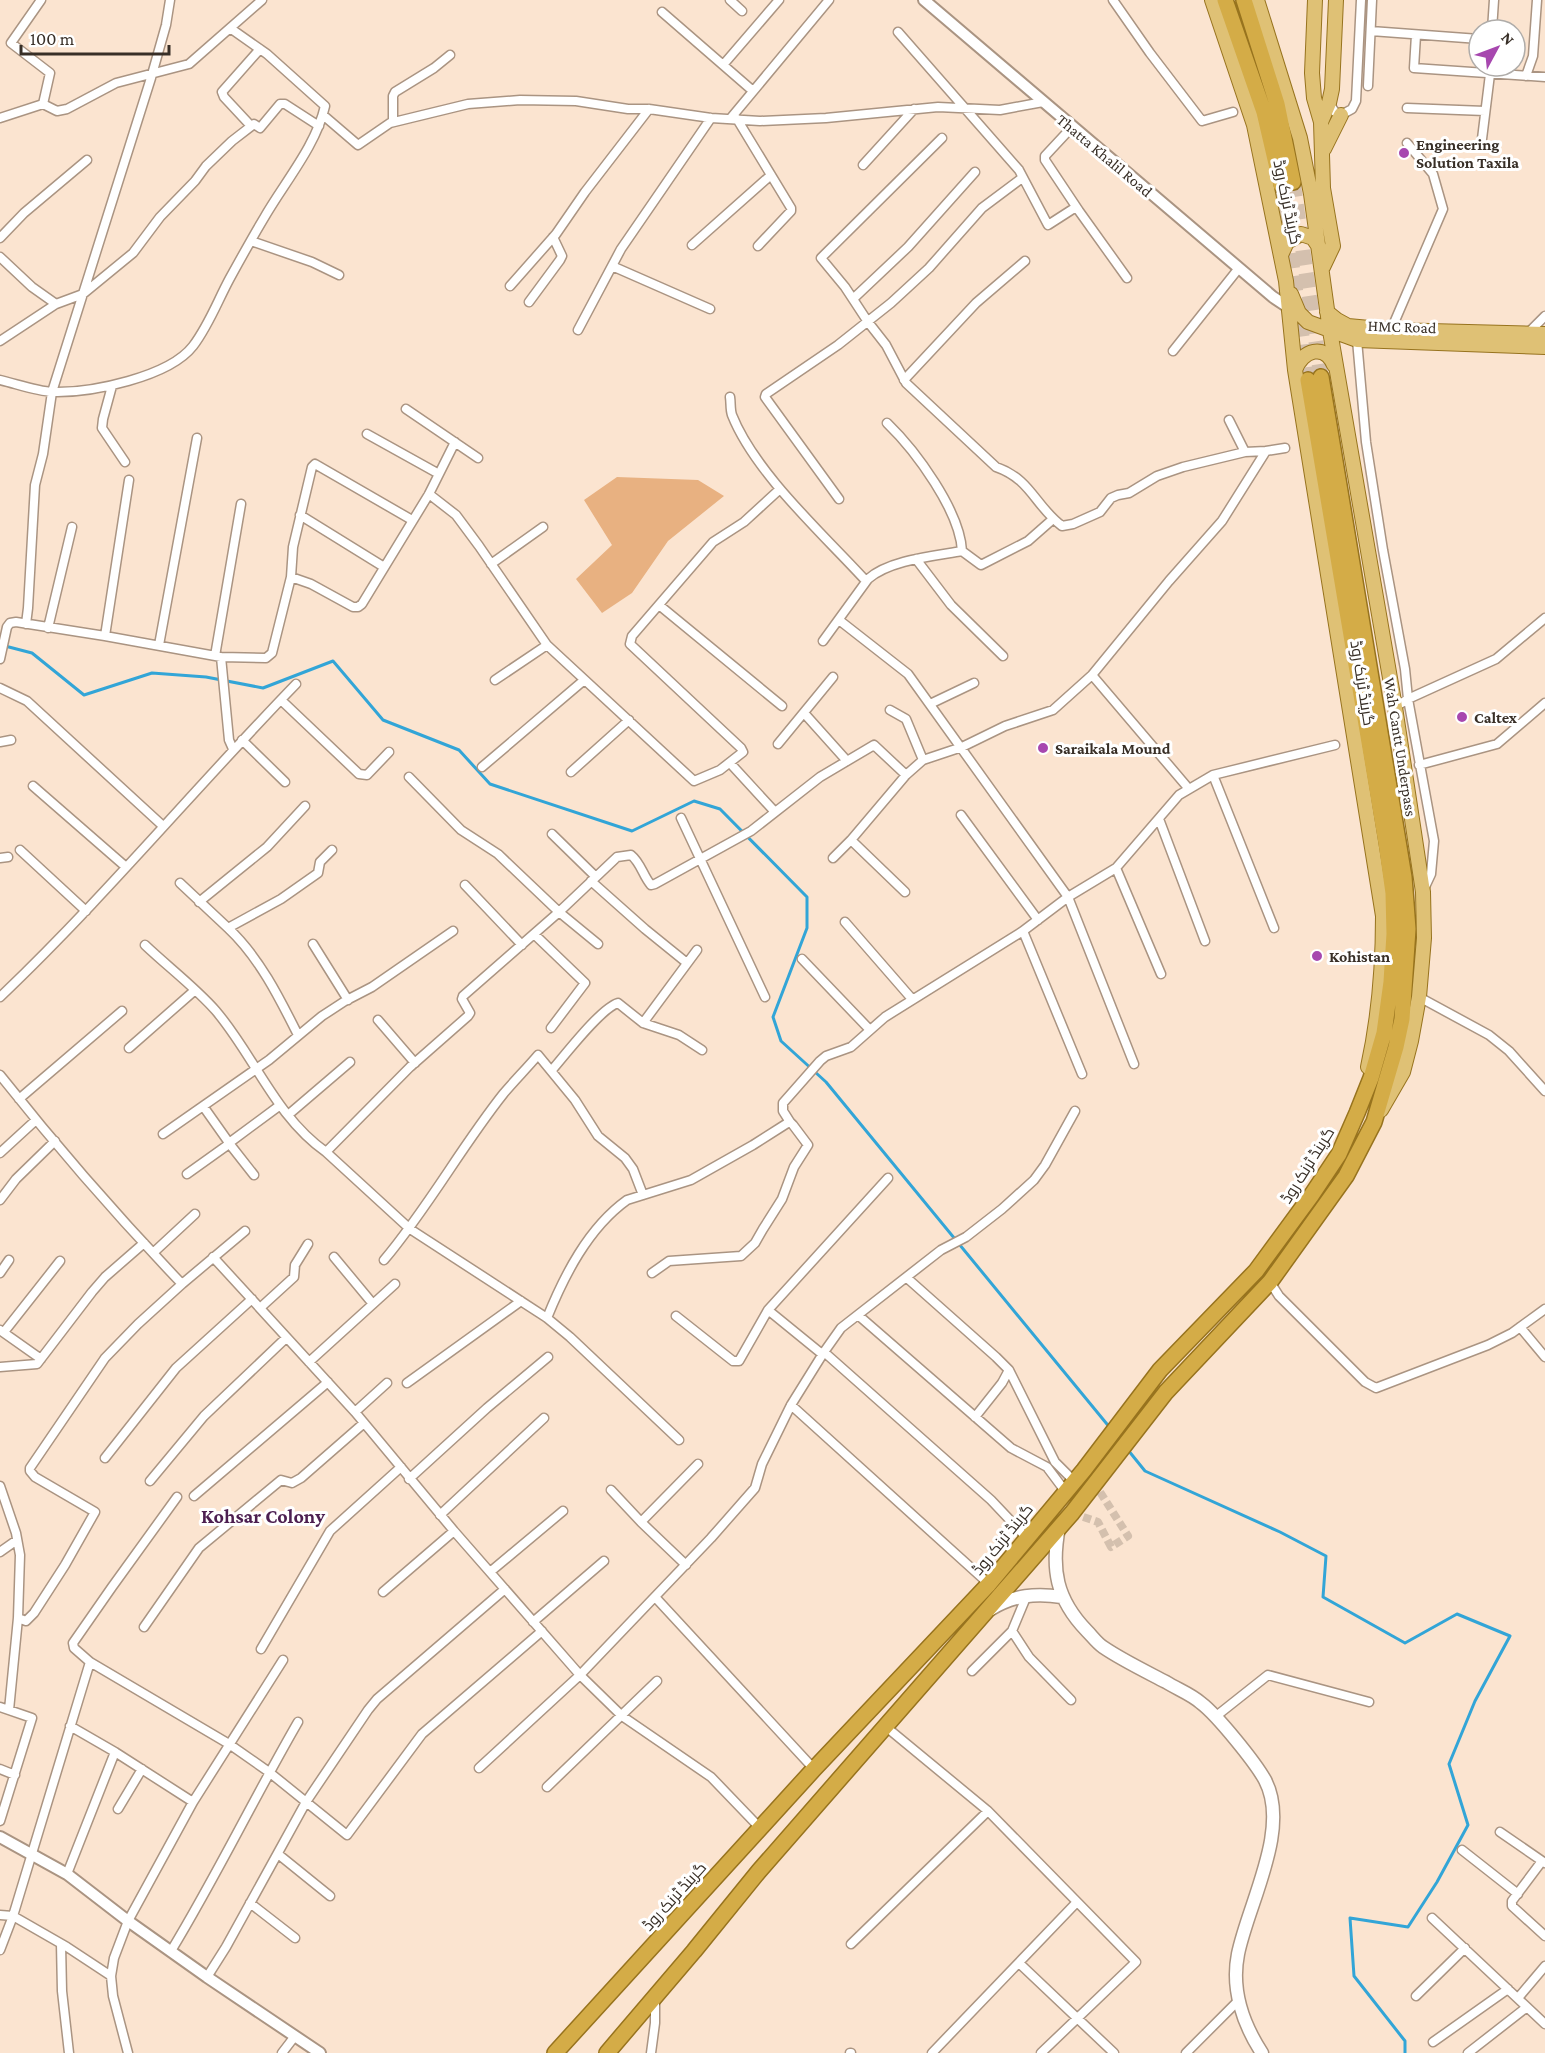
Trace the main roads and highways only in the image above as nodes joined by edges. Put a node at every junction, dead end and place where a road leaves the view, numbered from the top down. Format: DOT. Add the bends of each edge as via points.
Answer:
graph roads {
  1 [pos="1212,0"];
  2 [pos="1225,0"];
  3 [pos="1244,0"];
  4 [pos="1257,0"];
  5 [pos="1315,0"];
  6 [pos="1336,0"];
  7 [pos="1341,115"];
  8 [pos="1321,122"];
  9 [pos="1323,151"];
  10 [pos="1320,249"];
  11 [pos="1281,255"];
  12 [pos="1322,267"];
  13 [pos="1327,307"];
  14 [pos="1294,310"];
  15 [pos="1330,332"];
  16 [pos="1545,334"];
  17 [pos="1526,340"];
  18 [pos="1545,347"];
  19 [pos="1336,369"];
  20 [pos="1295,370"];
  21 [pos="1358,1113"];
  22 [pos="1374,1122"];
  23 [pos="1256,1270"];
  24 [pos="1270,1282"];
  25 [pos="1059,1527"];
  26 [pos="1062,1597"];
  27 [pos="984,1613"];
  28 [pos="812,1772"];
  29 [pos="828,1792"];
  30 [pos="555,2053"];
  31 [pos="607,2053"];
  32 [pos="1262,2053"];
  1 -- 11 [label="main road, گرینڈ ٹرنک روڈ" via="1254,125"];
  2 -- 3 [label="highway" via="1287,184 1277,104"];
  4 -- 10 [label="main road, گرینڈ ٹرنک روڈ" via="1300,138"];
  5 -- 8 [label="main road" via="1312,73"];
  6 -- 8 [label="main road" via="1333,75 1329,103"];
  7 -- 9 [label="main road"];
  8 -- 9 [label="main road"];
  9 -- 12 [label="main road" via="1323,188 1333,246"];
  10 -- 11 [label="main road" via="1313,238 1301,234 1287,242"];
  10 -- 12 [label="main road, گرینڈ ٹرنک روڈ"];
  11 -- 14 [label="main road, گرینڈ ٹرنک روڈ"];
  12 -- 13 [label="main road, گرینڈ ٹرنک روڈ"];
  13 -- 14 [label="main road" via="1308,315"];
  13 -- 15 [label="main road, گرینڈ ٹرنک روڈ"];
  13 -- 17 [label="main road, HMC Road" via="1348,326"];
  14 -- 15 [label="main road, HMC Road"];
  14 -- 20 [label="main road, گرینڈ ٹرنک روڈ"];
  15 -- 17 [label="main road, HMC Road" via="1357,340"];
  15 -- 19 [label="main road, گرینڈ ٹرنک روڈ"];
  16 -- 17 [label="main road, HMC Road"];
  17 -- 18 [label="main road, HMC Road"];
  19 -- 20 [label="main road" via="1332,360 1318,352 1302,357"];
  19 -- 22 [label="main road, گرینڈ ٹرنک روڈ" via="1401,703 1423,892 1419,997 1403,1072"];
  20 -- 21 [label="main road, گرینڈ ٹرنک روڈ" via="1383,916 1381,980"];
  21 -- 22 [label="highway, Wah Cantt Underpass" via="1384,1033 1394,934 1392,893 1314,378 1404,877 1408,929 1402,1018"];
  21 -- 23 [label="highway, گرینڈ ٹرنک روڈ" via="1339,1154"];
  22 -- 24 [label="highway, گرینڈ ٹرنک روڈ" via="1346,1176"];
  23 -- 24 [label="highway"];
  23 -- 28 [label="highway, گرینڈ ٹرنک روڈ" via="1149,1383 989,1584"];
  24 -- 25 [label="highway, گرینڈ ٹرنک روڈ" via="1166,1392"];
  25 -- 26 [label="main road" via="1055,1562"];
  25 -- 27 [label="highway, گرینڈ ٹرنک روڈ"];
  26 -- 27 [label="main road" via="1027,1595 1002,1602"];
  26 -- 32 [label="main road" via="1079,1623 1102,1646 1201,1702 1264,1778 1272,1796 1269,1845 1238,1955 1236,1980 1243,2017"];
  27 -- 29 [label="highway, گرینڈ ٹرنک روڈ"];
  28 -- 29 [label="highway"];
  28 -- 30 [label="highway, گرینڈ ٹرنک روڈ"];
  29 -- 31 [label="highway, گرینڈ ٹرنک روڈ"];
}
